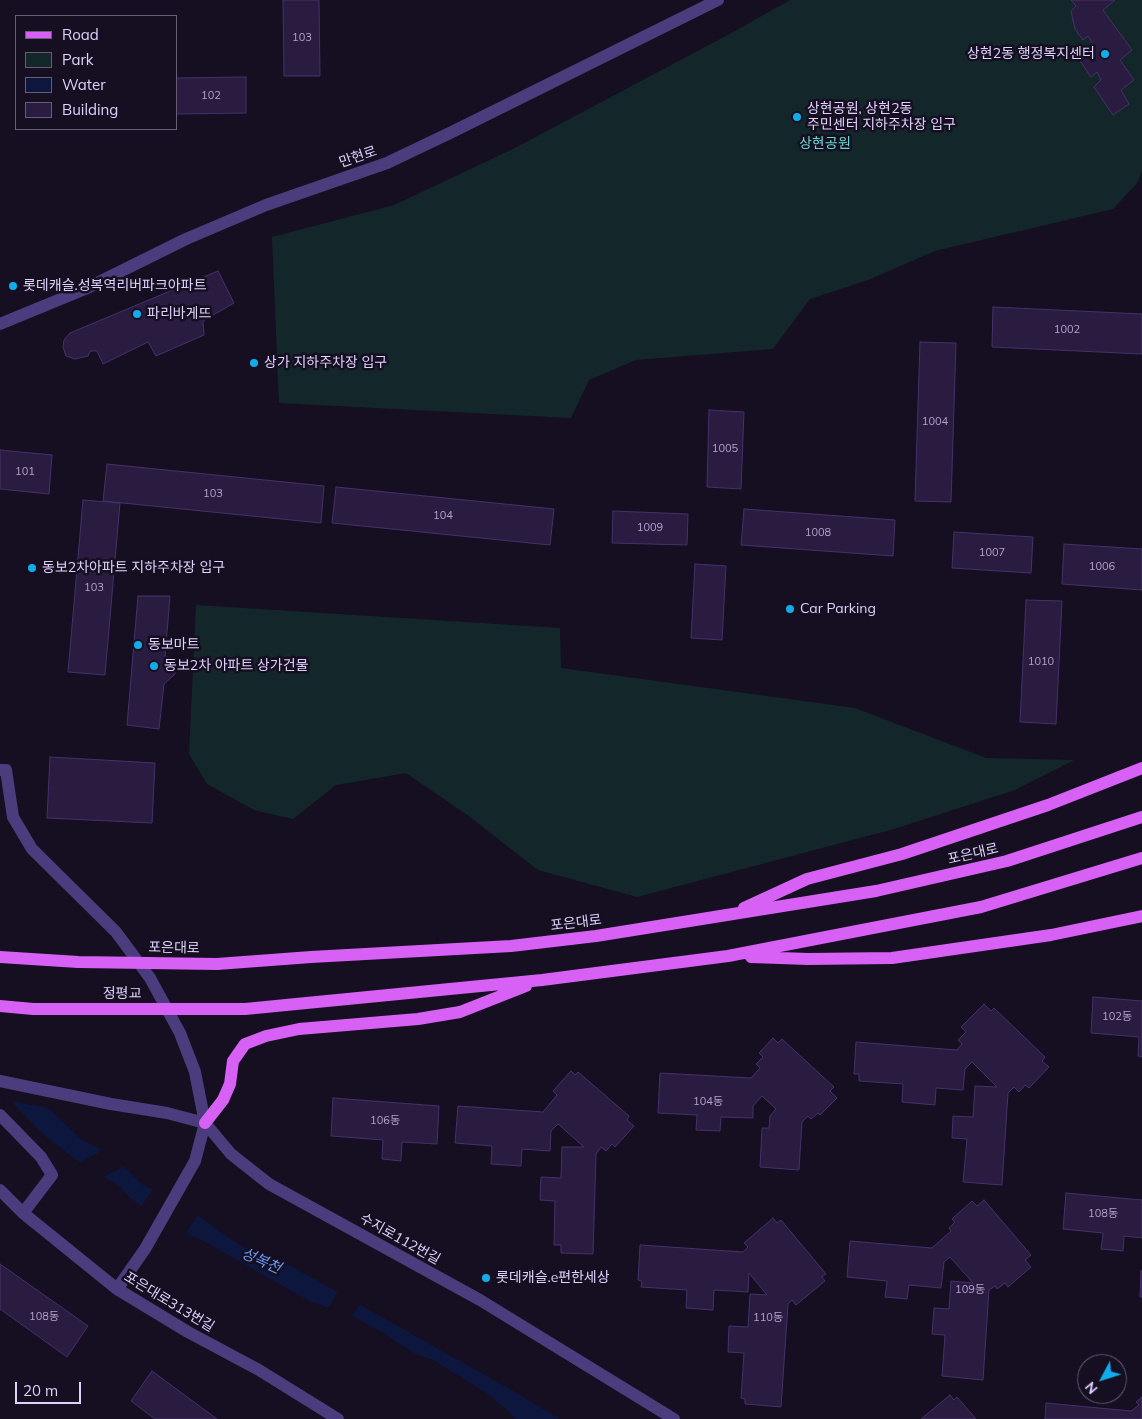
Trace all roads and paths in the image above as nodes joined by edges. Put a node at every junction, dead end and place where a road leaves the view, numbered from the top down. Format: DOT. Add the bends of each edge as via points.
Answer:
graph roads {
  1 [pos="718,0"];
  2 [pos="0,324"];
  3 [pos="1142,768"];
  4 [pos="0,770"];
  5 [pos="1142,817"];
  6 [pos="1142,858"];
  7 [pos="728,914"];
  8 [pos="1142,916"];
  9 [pos="728,956"];
  10 [pos="0,957"];
  11 [pos="542,980"];
  12 [pos="0,1006"];
  13 [pos="0,1081"];
  14 [pos="0,1115"];
  15 [pos="205,1123"];
  16 [pos="0,1190"];
  17 [pos="23,1213"];
  18 [pos="117,1289"];
  19 [pos="338,1419"];
  20 [pos="674,1419"];
  1 -- 2 [label="street, 만현로" via="386,163 266,205 186,239 86,289"];
  3 -- 7 [label="main road" via="1048,806 902,854 807,880"];
  4 -- 15 [label="street" via="6,770 13,818 32,849 116,932 150,978 180,1033 194,1072"];
  5 -- 7 [label="main road, 포은대로" via="1007,861 876,891"];
  6 -- 9 [label="main road" via="981,907"];
  7 -- 10 [label="main road, 포은대로" via="596,936 510,946 217,964"];
  8 -- 9 [label="main road" via="1051,935 892,958"];
  9 -- 11 [label="main road"];
  11 -- 12 [label="main road, 정평교" via="245,1009 33,1009"];
  11 -- 15 [label="main road" via="460,1012 418,1019 299,1029 245,1044 233,1061 224,1100"];
  13 -- 15 [label="street"];
  14 -- 17 [label="street" via="41,1157 52,1175"];
  15 -- 18 [label="street" via="194,1161 145,1249"];
  15 -- 20 [label="street, 수지로112번길" via="231,1154 269,1184 480,1300"];
  16 -- 17 [label="street, 포은대로313번길"];
  17 -- 18 [label="street, 포은대로313번길"];
  18 -- 19 [label="street, 포은대로313번길"];
}
